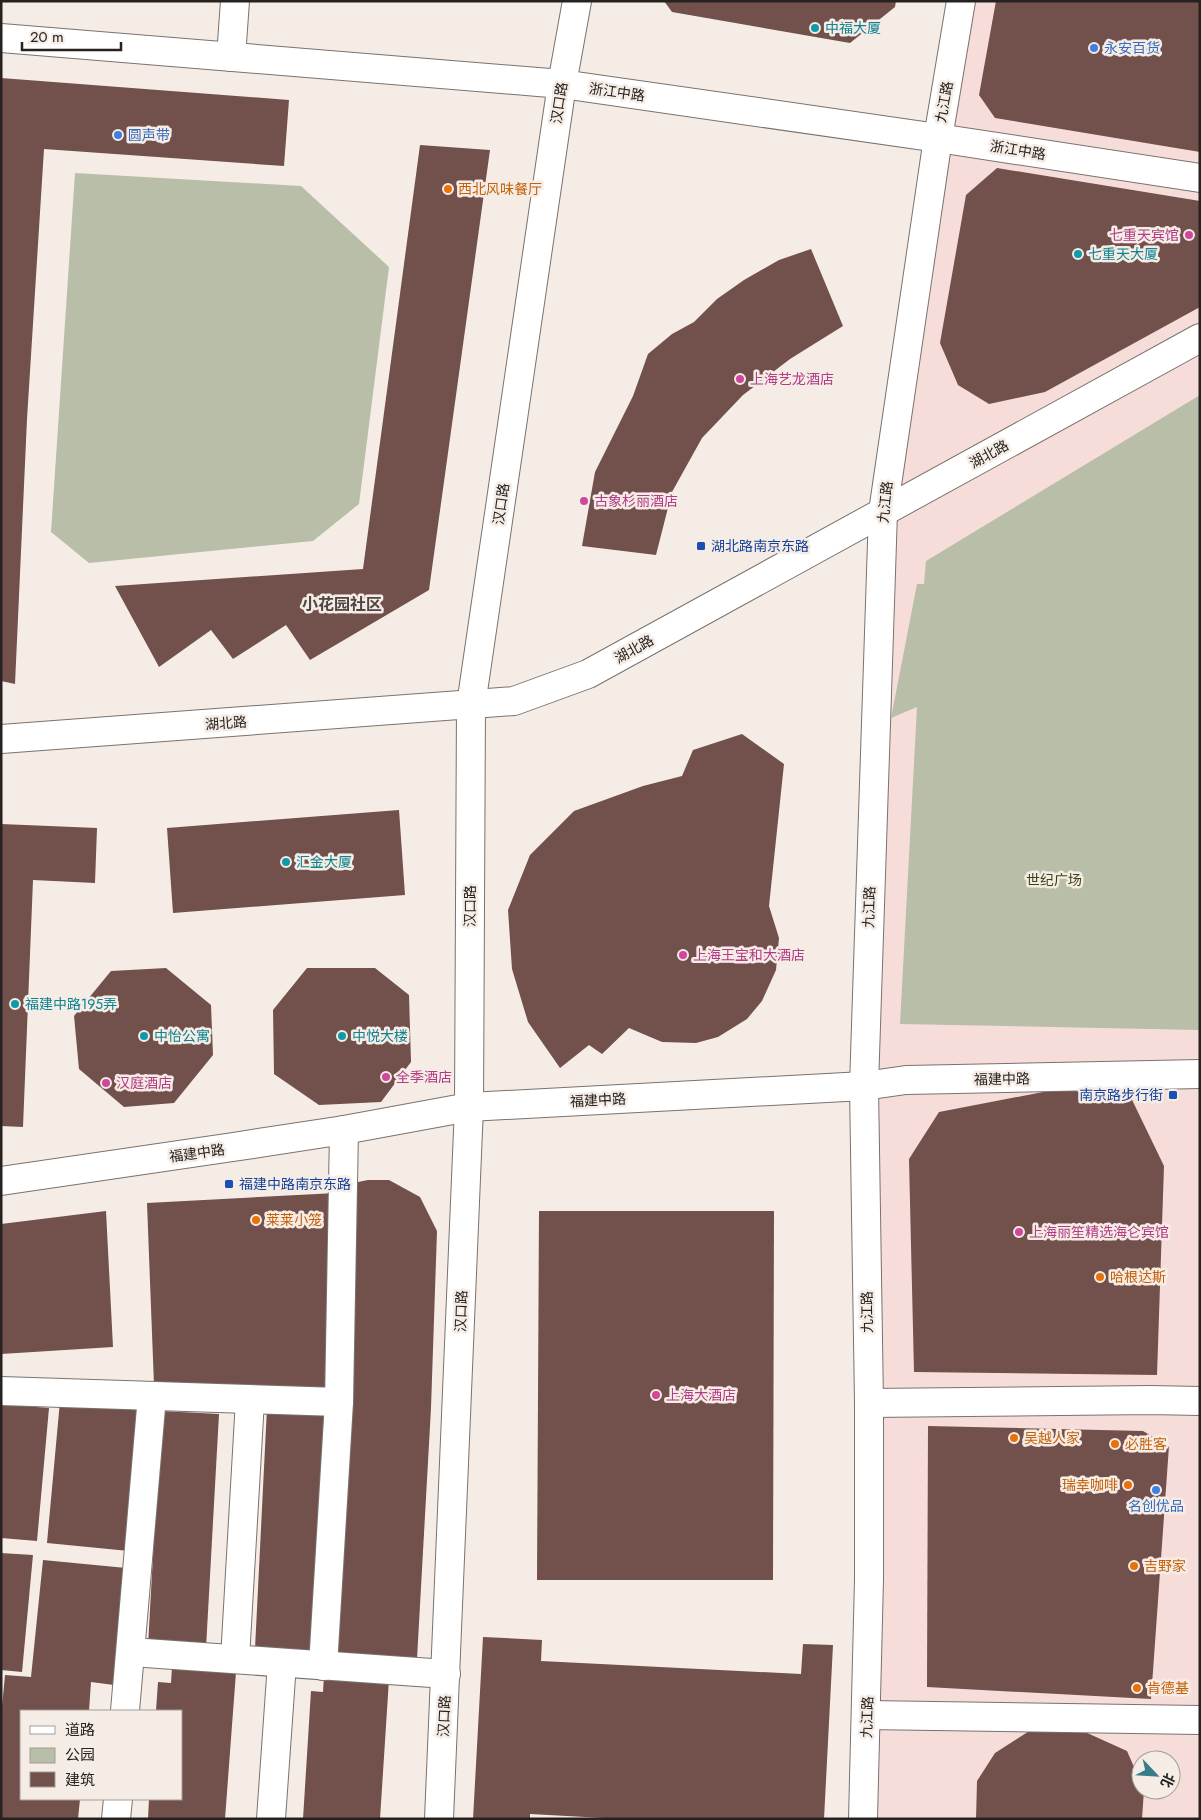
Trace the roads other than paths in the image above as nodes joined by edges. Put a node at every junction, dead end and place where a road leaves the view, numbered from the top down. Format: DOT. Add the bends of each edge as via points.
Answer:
graph roads {
  1 [pos="236,1"];
  2 [pos="577,1"];
  3 [pos="961,1"];
  4 [pos="1,38"];
  5 [pos="231,57"];
  6 [pos="562,84"];
  7 [pos="938,138"];
  8 [pos="1200,178"];
  9 [pos="1200,338"];
  10 [pos="883,512"];
  11 [pos="471,705"];
  12 [pos="1,739"];
  13 [pos="1200,1074"];
  14 [pos="864,1086"];
  15 [pos="469,1107"];
  16 [pos="344,1130"];
  17 [pos="1,1180"];
  18 [pos="1,1392"];
  19 [pos="152,1396"];
  20 [pos="250,1400"];
  21 [pos="1200,1401"];
  22 [pos="339,1402"];
  23 [pos="869,1403"];
  24 [pos="131,1652"];
  25 [pos="236,1659"];
  26 [pos="282,1662"];
  27 [pos="323,1666"];
  28 [pos="446,1674"];
  29 [pos="126,1710"];
  30 [pos="867,1715"];
  31 [pos="1200,1720"];
  32 [pos="118,1800"];
  33 [pos="116,1819"];
  34 [pos="271,1819"];
  35 [pos="439,1819"];
  36 [pos="863,1819"];
  1 -- 5 [label="street"];
  2 -- 6 [label="street, 汉口路"];
  3 -- 7 [label="street, 九江路"];
  4 -- 5 [label="street, 浙江中路"];
  5 -- 6 [label="street, 浙江中路"];
  6 -- 7 [label="street, 浙江中路"];
  6 -- 11 [label="street, 汉口路"];
  7 -- 8 [label="street, 浙江中路"];
  7 -- 10 [label="street, 九江路"];
  9 -- 10 [label="street, 湖北路"];
  10 -- 11 [label="street, 湖北路" via="588,674 514,701"];
  10 -- 14 [label="street, 九江路"];
  11 -- 12 [label="street, 湖北路"];
  11 -- 15 [label="street, 汉口路"];
  13 -- 14 [label="street, 福建中路" via="906,1080"];
  14 -- 15 [label="street, 福建中路"];
  14 -- 23 [label="street, 九江路"];
  15 -- 16 [label="street, 福建中路"];
  15 -- 28 [label="street, 汉口路"];
  16 -- 17 [label="street, 福建中路"];
  16 -- 22 [label="street"];
  18 -- 19 [label="street"];
  19 -- 20 [label="street"];
  19 -- 24 [label="street"];
  20 -- 22 [label="street"];
  20 -- 25 [label="street"];
  21 -- 23 [label="street"];
  22 -- 27 [label="street"];
  23 -- 30 [label="street, 九江路"];
  24 -- 25 [label="street"];
  24 -- 29 [label="street"];
  25 -- 26 [label="street"];
  26 -- 27 [label="street"];
  26 -- 34 [label="street"];
  27 -- 28 [label="street"];
  28 -- 35 [label="street, 汉口路"];
  30 -- 31 [label="street"];
  30 -- 36 [label="street, 九江路"];
  32 -- 33 [label="street"];
}
